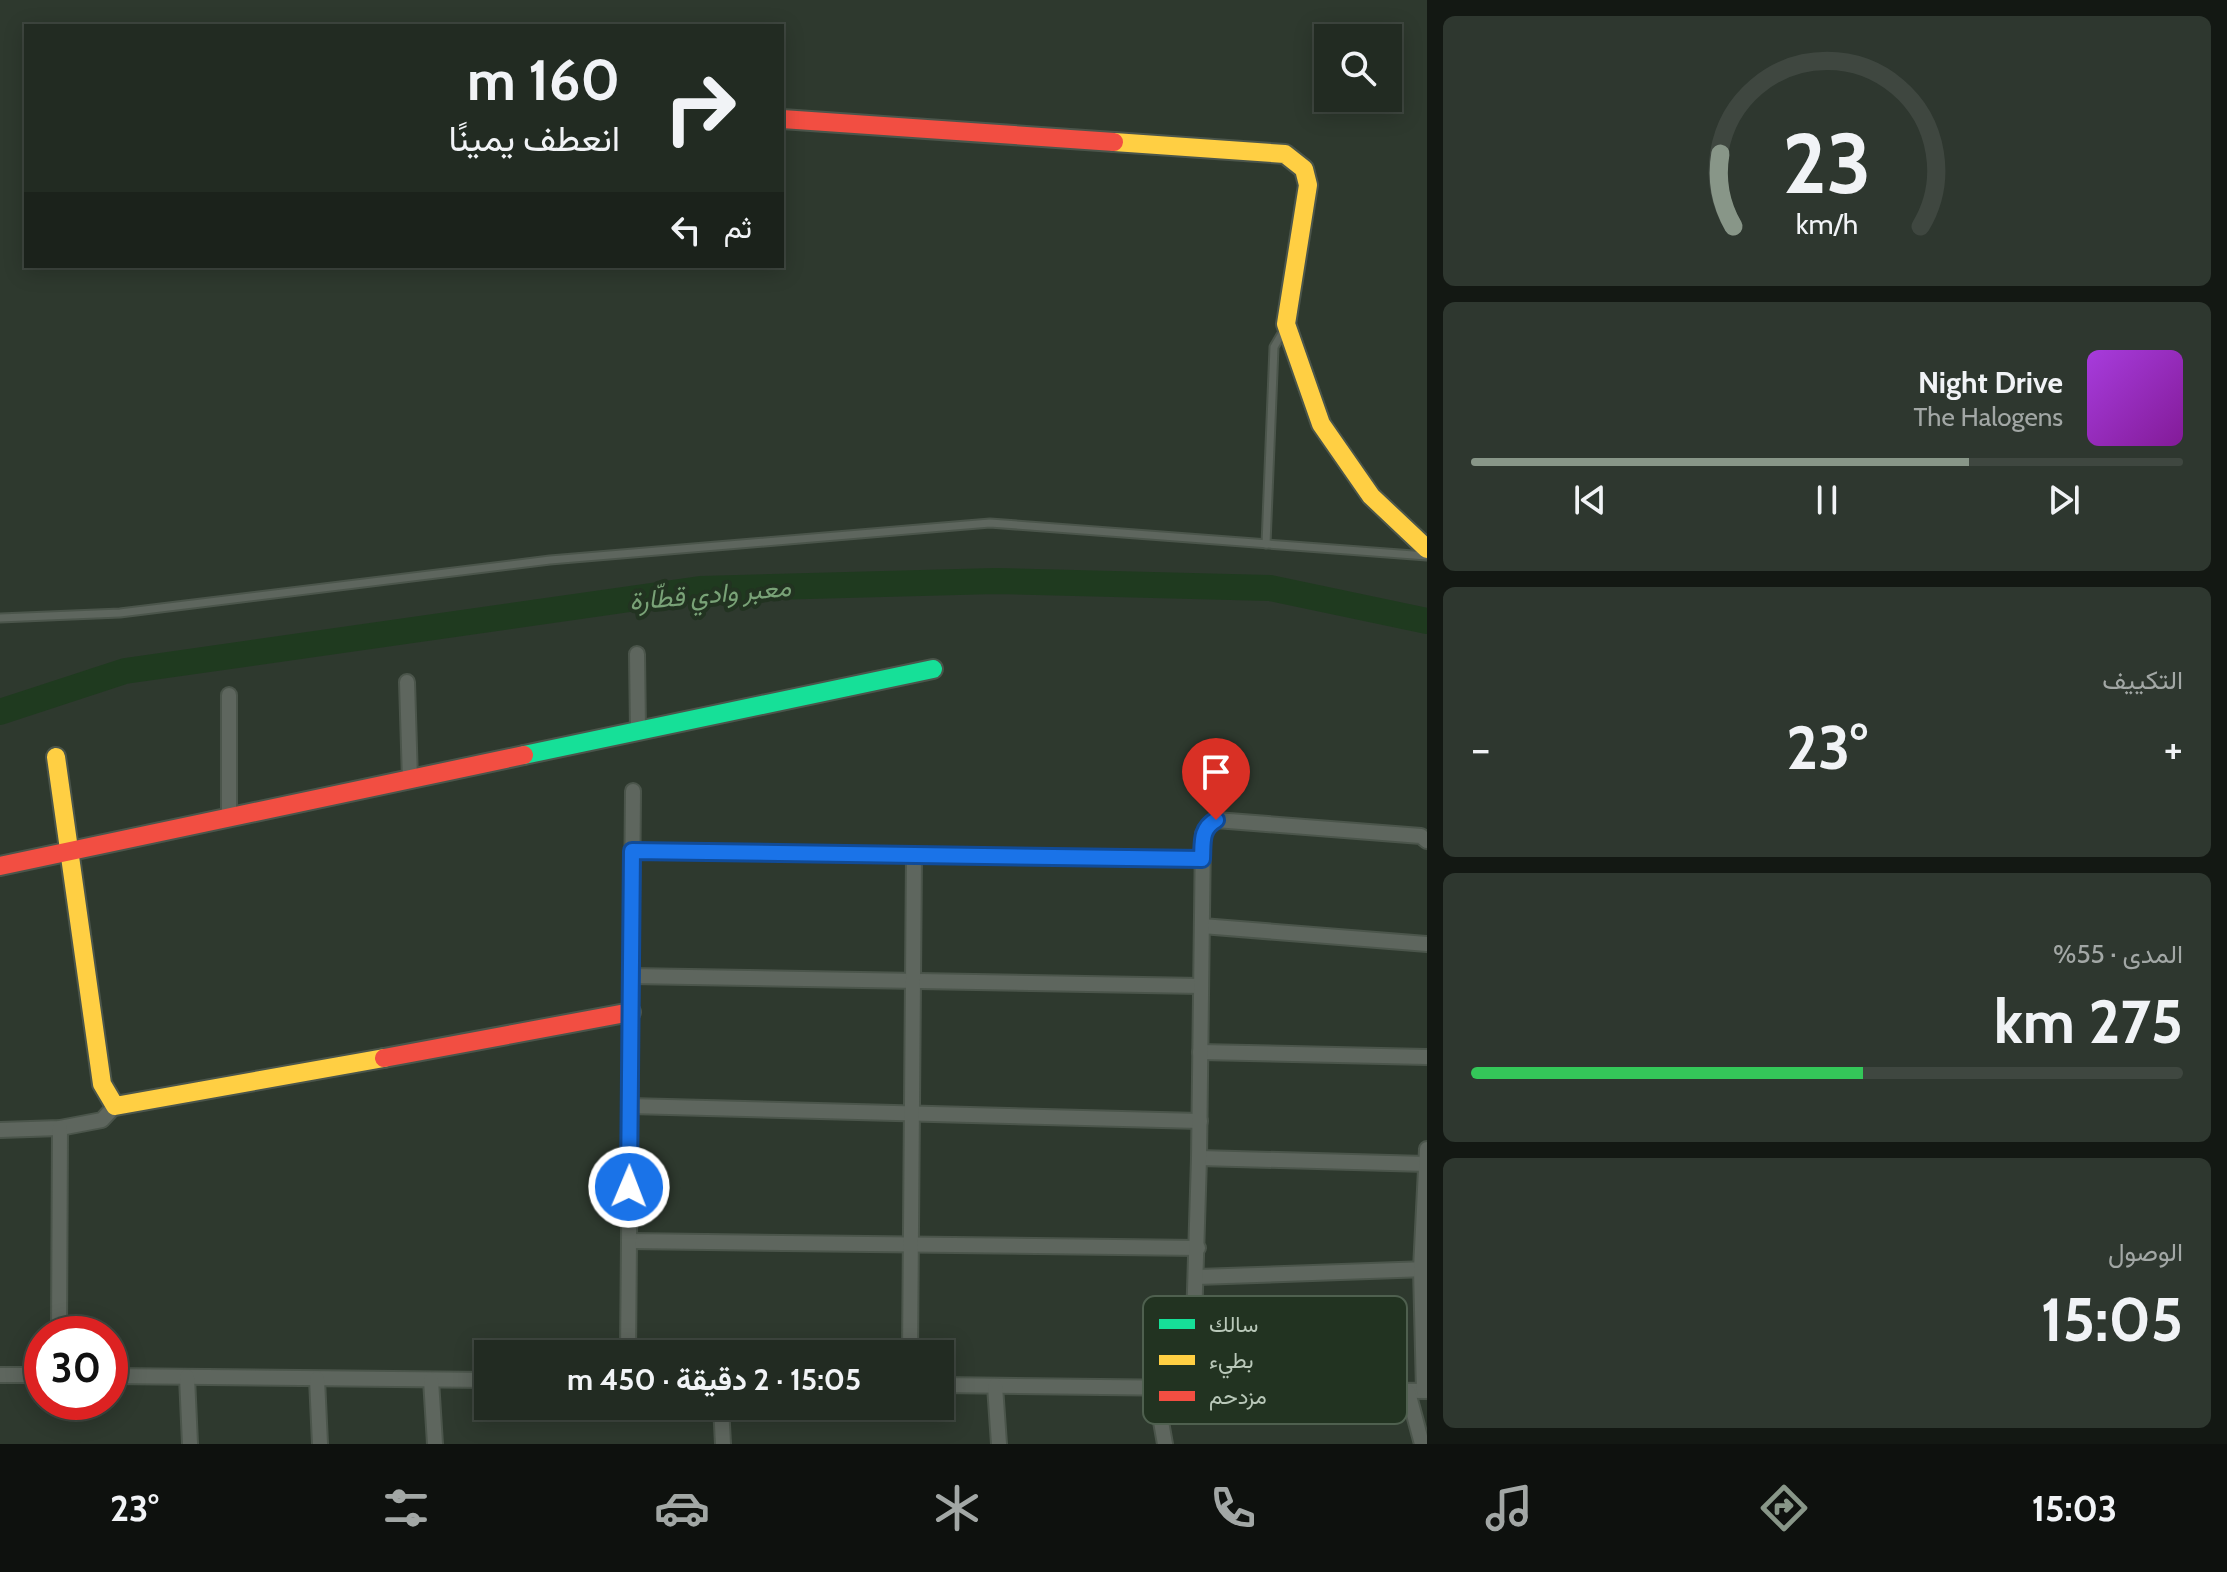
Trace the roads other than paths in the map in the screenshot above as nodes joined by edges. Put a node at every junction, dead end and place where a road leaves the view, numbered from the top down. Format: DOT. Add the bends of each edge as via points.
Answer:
graph roads {
  1 [pos="784,119"];
  2 [pos="1286,324"];
  3 [pos="1266,544"];
  4 [pos="1427,549"];
  5 [pos="1427,556"];
  6 [pos="0,618"];
  7 [pos="637,654"];
  8 [pos="933,669"];
  9 [pos="407,682"];
  10 [pos="229,695"];
  11 [pos="638,731"];
  12 [pos="56,757"];
  13 [pos="410,780"];
  14 [pos="633,791"];
  15 [pos="229,818"];
  16 [pos="1427,841"];
  17 [pos="71,851"];
  18 [pos="632,851"];
  19 [pos="914,855"];
  20 [pos="1202,859"];
  21 [pos="0,866"];
  22 [pos="1202,926"];
  23 [pos="1427,944"];
  24 [pos="631,976"];
  25 [pos="913,981"];
  26 [pos="1201,986"];
  27 [pos="631,1012"];
  28 [pos="1200,1052"];
  29 [pos="1427,1057"];
  30 [pos="115,1106"];
  31 [pos="630,1106"];
  32 [pos="912,1113"];
  33 [pos="1200,1121"];
  34 [pos="60,1128"];
  35 [pos="0,1130"];
  36 [pos="1427,1149"];
  37 [pos="1199,1158"];
  38 [pos="1427,1164"];
  39 [pos="629,1241"];
  40 [pos="911,1245"];
  41 [pos="1198,1248"];
  42 [pos="1424,1269"];
  43 [pos="1197,1277"];
  44 [pos="1196,1296"];
  45 [pos="59,1316"];
  46 [pos="628,1340"];
  47 [pos="910,1340"];
  48 [pos="0,1375"];
  49 [pos="24,1375"];
  50 [pos="128,1376"];
  51 [pos="187,1377"];
  52 [pos="317,1379"];
  53 [pos="431,1380"];
  54 [pos="474,1380"];
  55 [pos="954,1385"];
  56 [pos="995,1386"];
  57 [pos="1143,1388"];
  58 [pos="1425,1391"];
  59 [pos="1408,1392"];
  60 [pos="722,1420"];
  61 [pos="1161,1424"];
  62 [pos="190,1444"];
  63 [pos="320,1444"];
  64 [pos="435,1444"];
  65 [pos="723,1444"];
  66 [pos="999,1444"];
  67 [pos="1165,1444"];
  68 [pos="1422,1444"];
  1 -- 2 [label="street" via="1285,154 1304,169 1308,185"];
  2 -- 3 [label="lane" via="1274,347"];
  2 -- 4 [label="street" via="1321,424 1371,496"];
  3 -- 5 [label="lane"];
  3 -- 6 [label="lane" via="990,523 550,560 120,613"];
  7 -- 11 [label="street"];
  8 -- 11 [label="street"];
  9 -- 13 [label="street"];
  10 -- 15 [label="street"];
  11 -- 13 [label="street"];
  12 -- 17 [label="street"];
  13 -- 15 [label="street"];
  14 -- 18 [label="street"];
  15 -- 17 [label="street"];
  16 -- 20 [label="street" via="1421,836 1216,820 1203,834"];
  17 -- 21 [label="street"];
  17 -- 30 [label="street" via="102,1084"];
  18 -- 19 [label="street"];
  18 -- 24 [label="street"];
  19 -- 20 [label="street"];
  19 -- 25 [label="street"];
  20 -- 22 [label="street"];
  22 -- 23 [label="street"];
  22 -- 26 [label="street"];
  24 -- 25 [label="street"];
  24 -- 27 [label="street"];
  25 -- 26 [label="street"];
  25 -- 32 [label="street"];
  26 -- 28 [label="street"];
  27 -- 30 [label="street"];
  27 -- 31 [label="street"];
  28 -- 29 [label="street"];
  28 -- 33 [label="street"];
  30 -- 34 [label="street" via="102,1120"];
  31 -- 32 [label="street"];
  31 -- 39 [label="street"];
  32 -- 33 [label="street"];
  32 -- 40 [label="street"];
  33 -- 37 [label="street"];
  34 -- 35 [label="street"];
  34 -- 45 [label="street"];
  36 -- 38 [label="street"];
  37 -- 38 [label="street"];
  37 -- 41 [label="street"];
  38 -- 42 [label="street"];
  39 -- 40 [label="street"];
  39 -- 46 [label="street"];
  40 -- 41 [label="street"];
  40 -- 47 [label="street"];
  41 -- 43 [label="street"];
  42 -- 43 [label="street"];
  42 -- 58 [label="street"];
  43 -- 44 [label="street"];
  48 -- 49 [label="street"];
  50 -- 51 [label="street"];
  51 -- 52 [label="street"];
  51 -- 62 [label="street"];
  52 -- 53 [label="street"];
  52 -- 63 [label="street"];
  53 -- 54 [label="street"];
  53 -- 64 [label="street"];
  55 -- 56 [label="street"];
  56 -- 57 [label="street"];
  56 -- 66 [label="street"];
  58 -- 59 [label="street"];
  59 -- 68 [label="street"];
  60 -- 65 [label="street"];
  61 -- 67 [label="street"];
}
